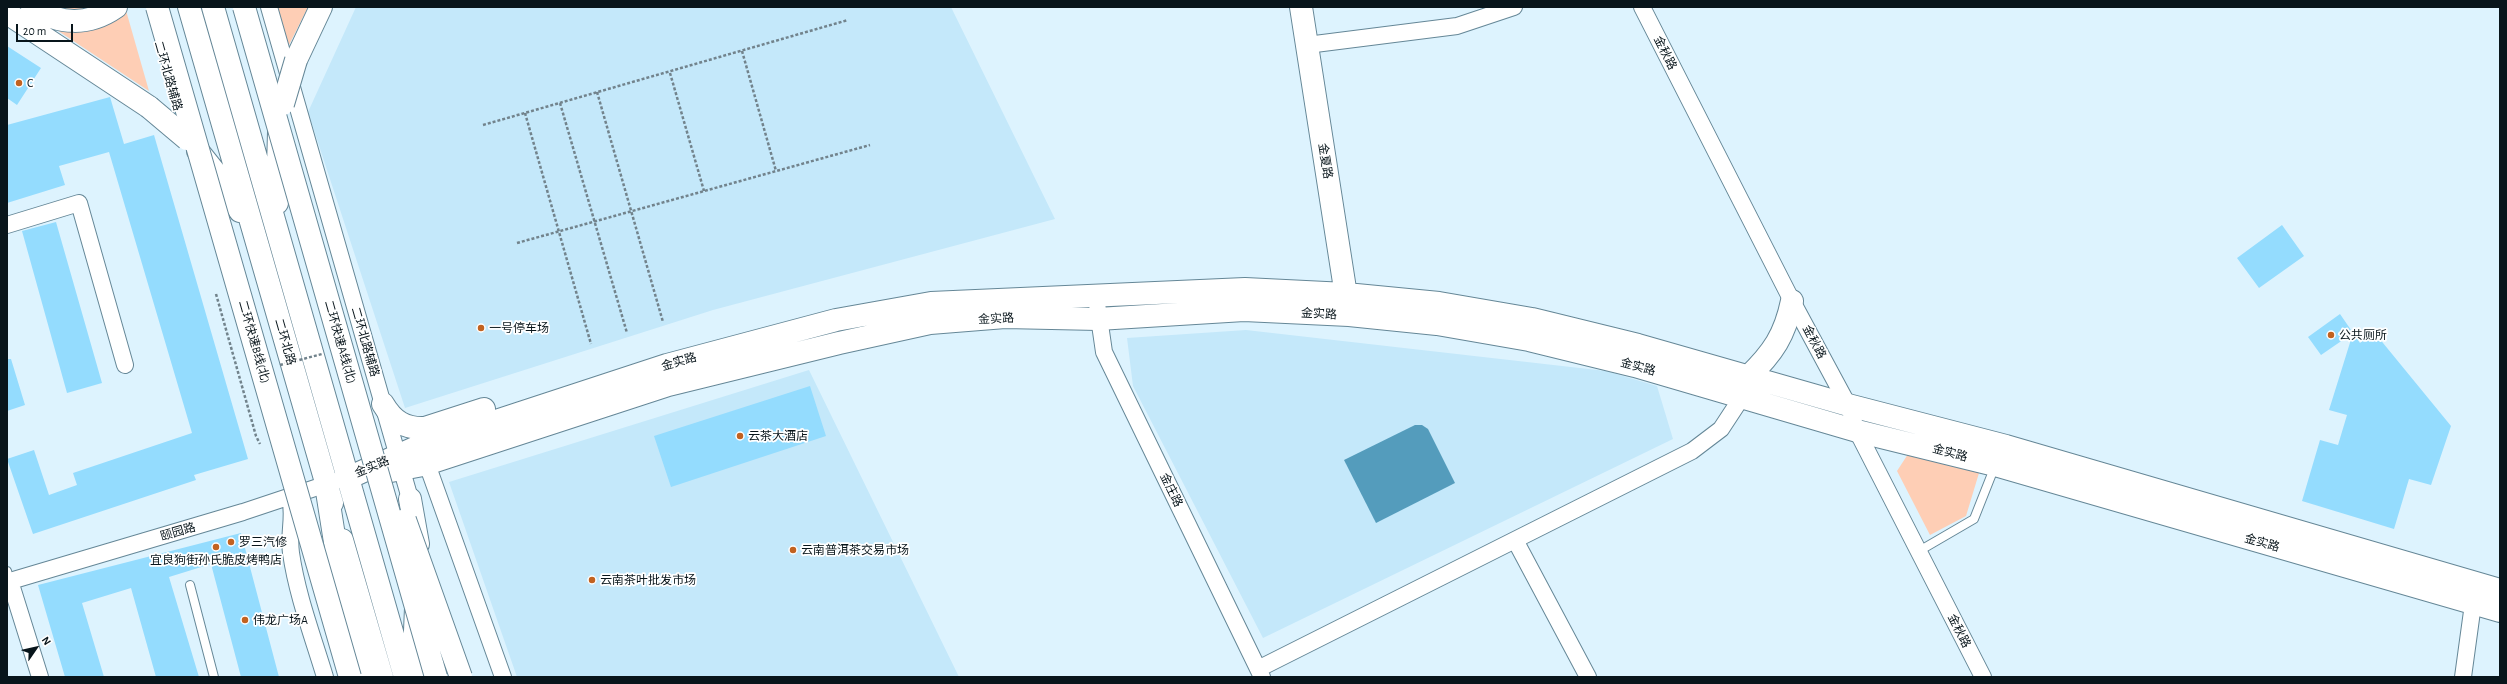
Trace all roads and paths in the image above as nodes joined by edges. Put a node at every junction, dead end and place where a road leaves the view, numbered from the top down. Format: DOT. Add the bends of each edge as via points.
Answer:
graph roads {
  1 [pos="116,7"];
  2 [pos="148,7"];
  3 [pos="157,7"];
  4 [pos="189,7"];
  5 [pos="212,7"];
  6 [pos="244,7"];
  7 [pos="269,7"];
  8 [pos="321,7"];
  9 [pos="1301,7"];
  10 [pos="1514,7"];
  11 [pos="1642,7"];
  12 [pos="37,11"];
  13 [pos="7,13"];
  14 [pos="848,20"];
  15 [pos="1307,45"];
  16 [pos="742,52"];
  17 [pos="670,73"];
  18 [pos="597,92"];
  19 [pos="560,103"];
  20 [pos="525,113"];
  21 [pos="483,125"];
  22 [pos="870,145"];
  23 [pos="776,171"];
  24 [pos="704,191"];
  25 [pos="631,211"];
  26 [pos="594,222"];
  27 [pos="7,225"];
  28 [pos="559,232"];
  29 [pos="279,238"];
  30 [pos="517,243"];
  31 [pos="257,245"];
  32 [pos="216,292"];
  33 [pos="1346,294"];
  34 [pos="1096,297"];
  35 [pos="1792,301"];
  36 [pos="1349,315"];
  37 [pos="1098,319"];
  38 [pos="663,322"];
  39 [pos="335,325"];
  40 [pos="627,333"];
  41 [pos="370,340"];
  42 [pos="356,344"];
  43 [pos="591,344"];
  44 [pos="327,352"];
  45 [pos="125,365"];
  46 [pos="276,366"];
  47 [pos="246,374"];
  48 [pos="239,376"];
  49 [pos="600,387"];
  50 [pos="1745,387"];
  51 [pos="383,404"];
  52 [pos="1848,405"];
  53 [pos="1857,431"];
  54 [pos="256,436"];
  55 [pos="400,463"];
  56 [pos="289,464"];
  57 [pos="427,464"];
  58 [pos="1995,465"];
  59 [pos="348,478"];
  60 [pos="326,484"];
  61 [pos="410,499"];
  62 [pos="292,505"];
  63 [pos="1515,540"];
  64 [pos="1919,551"];
  65 [pos="8,578"];
  66 [pos="190,585"];
  67 [pos="2500,590"];
  68 [pos="2473,604"];
  69 [pos="2500,611"];
  70 [pos="361,670"];
  71 [pos="1260,673"];
  72 [pos="40,677"];
  73 [pos="214,677"];
  74 [pos="325,677"];
  75 [pos="350,677"];
  76 [pos="372,677"];
  77 [pos="382,677"];
  78 [pos="405,677"];
  79 [pos="413,677"];
  80 [pos="436,677"];
  81 [pos="461,677"];
  82 [pos="503,677"];
  83 [pos="1588,677"];
  84 [pos="1983,677"];
  85 [pos="2463,677"];
  1 -- 12 [label="main road" via="100,16 76,22 53,19"];
  2 -- 62 [label="street, 二环北路辅路"];
  3 -- 56 [label="main road, 二环快速B线(北), bridge"];
  4 -- 31 [label="main road, 二环北路"];
  5 -- 29 [label="main road, 二环北路"];
  6 -- 39 [label="main road, 二环快速A线(北), bridge"];
  7 -- 51 [label="street, 二环北路辅路"];
  8 -- 29 [label="main road, bridge" via="296,60 283,104 278,136 276,181"];
  9 -- 15 [label="main road, 金夏路"];
  10 -- 15 [label="street" via="1457,26"];
  11 -- 35 [label="street, 金秋路"];
  13 -- 31 [label="main road, bridge" via="149,107 187,140 226,188"];
  14 -- 16 [label="path"];
  15 -- 33 [label="main road, 金夏路"];
  16 -- 17 [label="path"];
  16 -- 23 [label="path"];
  17 -- 18 [label="path"];
  17 -- 24 [label="path"];
  18 -- 19 [label="path"];
  18 -- 25 [label="path"];
  19 -- 20 [label="path"];
  19 -- 26 [label="path"];
  20 -- 21 [label="path"];
  20 -- 28 [label="path"];
  22 -- 23 [label="path"];
  23 -- 24 [label="path"];
  24 -- 25 [label="path"];
  25 -- 26 [label="path"];
  25 -- 38 [label="path"];
  26 -- 28 [label="path"];
  26 -- 40 [label="path"];
  27 -- 45 [label="street" via="79,203"];
  28 -- 30 [label="path"];
  28 -- 43 [label="path"];
  29 -- 59 [label="main road, 二环北路"];
  31 -- 60 [label="main road, 二环北路"];
  32 -- 48 [label="path"];
  33 -- 34 [label="main road, 金实路" via="1245,290"];
  33 -- 36 [label="main road, 金夏路"];
  33 -- 50 [label="main road, 金实路" via="1439,303 1532,319 1638,345"];
  34 -- 37 [label="street, 金庄路"];
  34 -- 49 [label="main road, 金实路" via="916,305 836,320 667,365"];
  35 -- 50 [label="main road" via="1787,325 1777,344"];
  35 -- 52 [label="street, 金秋路"];
  36 -- 37 [label="main road, 金实路" via="1244,310"];
  36 -- 50 [label="main road, 金实路" via="1437,324 1529,340 1634,366"];
  37 -- 57 [label="main road, 金实路" via="1005,317 930,323 668,385"];
  37 -- 71 [label="street, 金庄路" via="1104,352"];
  39 -- 80 [label="main road, 二环快速A线(北), bridge"];
  39 -- 81 [label="main road, bridge"];
  41 -- 42 [label="path, bridge"];
  44 -- 46 [label="path, bridge"];
  47 -- 48 [label="path"];
  48 -- 54 [label="path"];
  49 -- 51 [label="main road" via="549,389 425,428 407,427 399,423"];
  49 -- 55 [label="main road, 金实路" via="417,447"];
  50 -- 52 [label="main road, 金实路"];
  50 -- 53 [label="main road, 金实路"];
  50 -- 63 [label="street" via="1721,429 1692,451"];
  51 -- 55 [label="street, 二环北路辅路"];
  52 -- 53 [label="street, 金秋路"];
  52 -- 67 [label="main road, 金实路" via="2006,446"];
  53 -- 58 [label="main road, 金实路"];
  53 -- 64 [label="street, 金秋路"];
  55 -- 57 [label="main road, 金实路"];
  55 -- 59 [label="main road, 金实路"];
  55 -- 61 [label="street, 二环北路辅路"];
  56 -- 70 [label="main road, bridge"];
  56 -- 75 [label="main road, 二环快速B线(北), bridge"];
  57 -- 82 [label="street"];
  58 -- 64 [label="lane" via="1974,519"];
  58 -- 68 [label="main road, 金实路"];
  59 -- 60 [label="street, 颐园路"];
  59 -- 78 [label="main road, 二环北路"];
  60 -- 62 [label="street, 颐园路"];
  60 -- 70 [label="main road" via="334,544"];
  60 -- 77 [label="main road, 二环北路"];
  61 -- 79 [label="main road" via="417,529 419,560"];
  61 -- 81 [label="street, 二环北路辅路"];
  62 -- 65 [label="street, 颐园路"];
  62 -- 70 [label="main road" via="318,596"];
  62 -- 74 [label="street, 二环北路辅路" via="289,536 292,560"];
  63 -- 71 [label="street"];
  63 -- 83 [label="street"];
  64 -- 84 [label="street, 金秋路"];
  65 -- 72 [label="street"];
  66 -- 73 [label="lane"];
  68 -- 69 [label="main road, 金实路"];
  68 -- 85 [label="street"];
  70 -- 76 [label="main road"];
}
